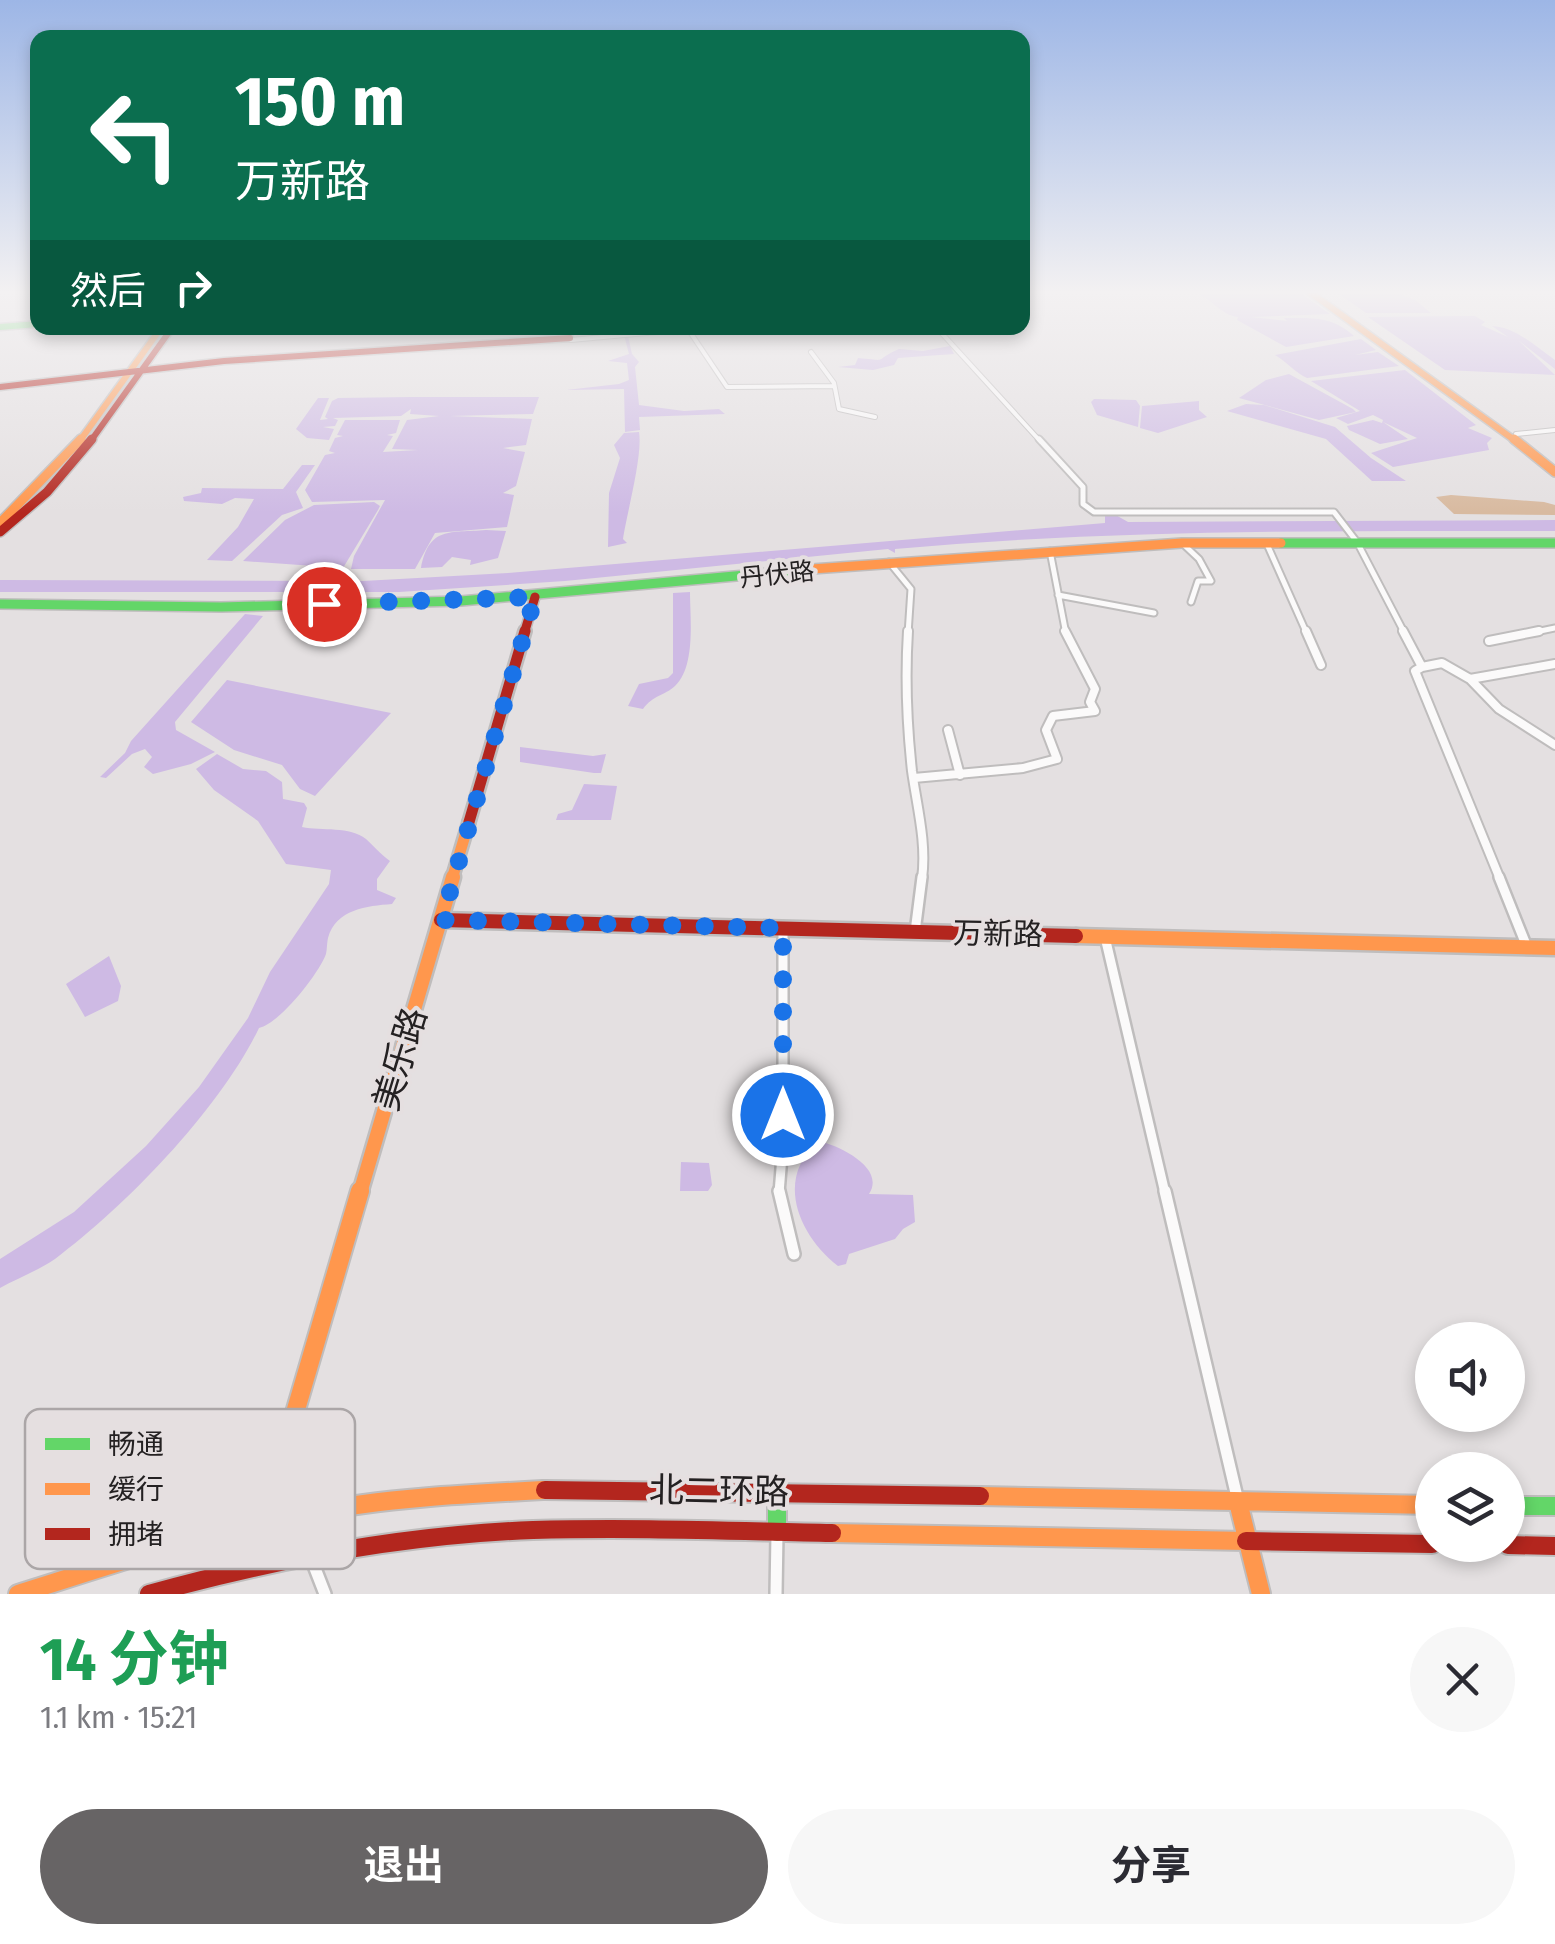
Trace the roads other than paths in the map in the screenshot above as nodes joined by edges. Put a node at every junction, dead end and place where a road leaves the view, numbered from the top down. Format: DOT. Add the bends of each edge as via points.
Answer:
graph roads {
  1 [pos="139,364"];
  2 [pos="186,364"];
  3 [pos="712,364"];
  4 [pos="819,364"];
  5 [pos="970,364"];
  6 [pos="1415,364"];
  7 [pos="1416,364"];
  8 [pos="135,370"];
  9 [pos="0,386"];
  10 [pos="834,386"];
  11 [pos="874,417"];
  12 [pos="1555,430"];
  13 [pos="1516,434"];
  14 [pos="1555,469"];
  15 [pos="0,514"];
  16 [pos="0,528"];
  17 [pos="1355,540"];
  18 [pos="1266,542"];
  19 [pos="1182,543"];
  20 [pos="1555,544"];
  21 [pos="1050,551"];
  22 [pos="890,562"];
  23 [pos="1058,595"];
  24 [pos="535,597"];
  25 [pos="1191,602"];
  26 [pos="0,604"];
  27 [pos="1154,613"];
  28 [pos="1555,628"];
  29 [pos="1489,641"];
  30 [pos="1321,664"];
  31 [pos="1555,664"];
  32 [pos="1422,666"];
  33 [pos="1470,678"];
  34 [pos="948,730"];
  35 [pos="1555,745"];
  36 [pos="960,775"];
  37 [pos="914,778"];
  38 [pos="442,920"];
  39 [pos="783,928"];
  40 [pos="914,932"];
  41 [pos="1105,936"];
  42 [pos="1527,947"];
  43 [pos="1555,948"];
  44 [pos="794,1254"];
  45 [pos="297,1409"];
  46 [pos="778,1492"];
  47 [pos="1238,1502"];
  48 [pos="1415,1505"];
  49 [pos="1525,1506"];
  50 [pos="1555,1506"];
  51 [pos="355,1509"];
  52 [pos="777,1532"];
  53 [pos="1248,1540"];
  54 [pos="1415,1544"];
  55 [pos="1525,1545"];
  56 [pos="1555,1546"];
  57 [pos="355,1548"];
  58 [pos="103,1569"];
  59 [pos="241,1569"];
  60 [pos="315,1569"];
  61 [pos="18,1594"];
  62 [pos="149,1594"];
  63 [pos="325,1594"];
  64 [pos="776,1594"];
  65 [pos="1261,1594"];
  1 -- 8 [label="main road"];
  2 -- 8 [label="main road"];
  3 -- 10 [label="street" via="728,387"];
  4 -- 10 [label="street"];
  5 -- 17 [label="street" via="1082,488 1083,504 1094,512 1336,514"];
  6 -- 14 [label="main road"];
  7 -- 13 [label="main road"];
  8 -- 9 [label="main road"];
  8 -- 15 [label="main road"];
  8 -- 16 [label="main road"];
  10 -- 11 [label="street" via="841,410"];
  12 -- 13 [label="street"];
  13 -- 14 [label="main road"];
  17 -- 18 [label="main road, 丹伏路"];
  17 -- 20 [label="main road, 丹伏路"];
  17 -- 32 [label="street"];
  18 -- 19 [label="main road, 丹伏路"];
  18 -- 30 [label="street"];
  19 -- 21 [label="main road, 丹伏路"];
  19 -- 25 [label="street" via="1211,581 1198,581"];
  21 -- 22 [label="main road, 丹伏路"];
  21 -- 23 [label="street"];
  22 -- 24 [label="main road, 丹伏路"];
  22 -- 37 [label="street" via="910,590 906,665"];
  23 -- 27 [label="street"];
  23 -- 36 [label="street" via="1066,640 1094,689 1095,711 1052,716 1046,730 1057,759"];
  24 -- 26 [label="main road, 丹伏路" via="221,607"];
  24 -- 38 [label="main road, 美乐路"];
  28 -- 29 [label="street"];
  31 -- 33 [label="street"];
  32 -- 33 [label="street" via="1442,663"];
  32 -- 42 [label="street" via="1415,671"];
  33 -- 35 [label="street" via="1499,709"];
  34 -- 36 [label="street"];
  36 -- 37 [label="street"];
  37 -- 40 [label="street" via="925,857"];
  38 -- 39 [label="main road, 万新路"];
  38 -- 45 [label="main road, 美乐路"];
  39 -- 40 [label="main road, 万新路"];
  39 -- 44 [label="street" via="783,1144 776,1189"];
  40 -- 41 [label="main road, 万新路"];
  41 -- 42 [label="main road, 万新路"];
  41 -- 47 [label="street"];
  42 -- 43 [label="main road, 万新路"];
  46 -- 47 [label="main road, 北二环路"];
  46 -- 51 [label="main road, 北二环路" via="590,1488 463,1494"];
  46 -- 52 [label="main road"];
  47 -- 48 [label="main road, 北二环路"];
  47 -- 53 [label="main road"];
  49 -- 50 [label="main road"];
  52 -- 53 [label="main road, 北二环路"];
  52 -- 57 [label="main road, 北二环路" via="568,1530"];
  52 -- 64 [label="street"];
  53 -- 54 [label="main road, 北二环路"];
  53 -- 65 [label="main road"];
  55 -- 56 [label="main road"];
  58 -- 61 [label="main road, 北二环路"];
  59 -- 62 [label="main road, 北二环路"];
  60 -- 63 [label="street"];
}
